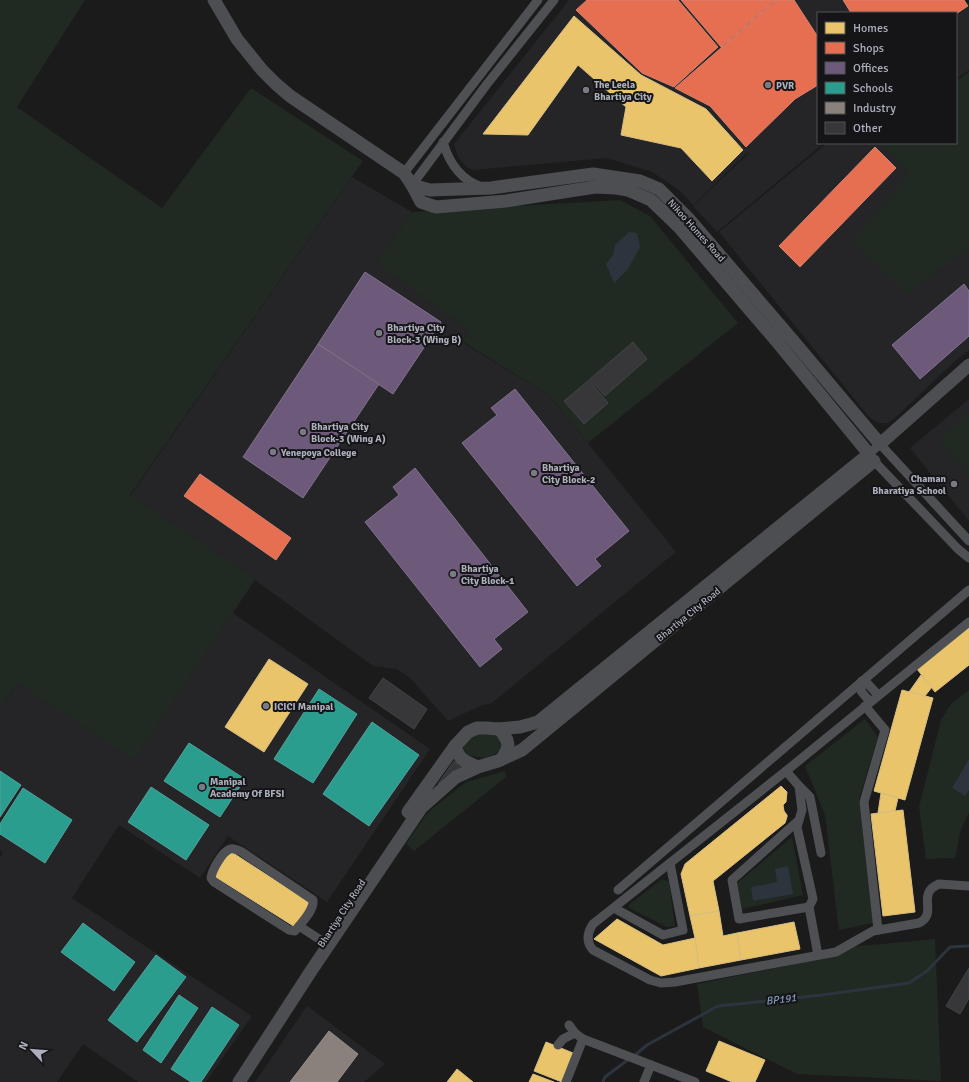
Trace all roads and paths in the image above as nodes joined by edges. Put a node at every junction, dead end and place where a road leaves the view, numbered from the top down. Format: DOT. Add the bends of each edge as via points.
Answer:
graph roads {
  1 [pos="214,0"];
  2 [pos="538,0"];
  3 [pos="554,0"];
  4 [pos="515,29"];
  5 [pos="524,37"];
  6 [pos="444,142"];
  7 [pos="404,173"];
  8 [pos="412,184"];
  9 [pos="487,188"];
  10 [pos="969,365"];
  11 [pos="969,374"];
  12 [pos="883,448"];
  13 [pos="871,457"];
  14 [pos="969,541"];
  15 [pos="969,558"];
  16 [pos="969,590"];
  17 [pos="969,622"];
  18 [pos="862,681"];
  19 [pos="878,696"];
  20 [pos="868,704"];
  21 [pos="498,729"];
  22 [pos="455,746"];
  23 [pos="498,761"];
  24 [pos="478,767"];
  25 [pos="786,771"];
  26 [pos="799,786"];
  27 [pos="799,820"];
  28 [pos="821,853"];
  29 [pos="670,863"];
  30 [pos="969,886"];
  31 [pos="618,890"];
  32 [pos="809,907"];
  33 [pos="614,908"];
  34 [pos="299,926"];
  35 [pos="878,930"];
  36 [pos="322,941"];
  37 [pos="818,955"];
  38 [pos="569,1025"];
  39 [pos="575,1033"];
  40 [pos="583,1039"];
  41 [pos="558,1045"];
  42 [pos="651,1065"];
  43 [pos="229,1082"];
  44 [pos="239,1082"];
  45 [pos="566,1082"];
  46 [pos="644,1082"];
  47 [pos="695,1082"];
  1 -- 7 [label="street" via="236,39 257,66 276,84"];
  2 -- 4 [label="street"];
  3 -- 5 [label="street"];
  4 -- 5 [label="street"];
  4 -- 7 [label="street"];
  5 -- 6 [label="street"];
  6 -- 8 [label="street"];
  6 -- 9 [label="street" via="449,160 460,174 472,183"];
  7 -- 8 [label="street"];
  8 -- 9 [label="street, Nikoo Homes Road" via="430,190"];
  8 -- 13 [label="street, Nikoo Homes Road" via="421,202 436,207 506,201 595,187 628,190 651,200 679,227"];
  9 -- 12 [label="street, Nikoo Homes Road" via="593,174 640,181 658,189 688,218"];
  10 -- 12 [label="street"];
  11 -- 12 [label="street"];
  12 -- 13 [label="street"];
  12 -- 14 [label="street"];
  13 -- 15 [label="street"];
  13 -- 21 [label="street, Bhartiya City Road" via="538,722"];
  13 -- 23 [label="street, Bhartiya City Road" via="522,750"];
  16 -- 18 [label="street"];
  17 -- 19 [label="street"];
  18 -- 19 [label="street"];
  18 -- 20 [label="street" via="861,691"];
  18 -- 31 [label="street"];
  19 -- 20 [label="street"];
  20 -- 25 [label="street"];
  20 -- 35 [label="street" via="885,730 864,802"];
  21 -- 22 [label="street, Bhartiya City Road" via="477,728 468,732"];
  21 -- 23 [label="street" via="505,736 508,745 508,750"];
  22 -- 24 [label="street" via="462,760"];
  22 -- 36 [label="street, Bhartiya City Road"];
  23 -- 24 [label="street, Bhartiya City Road"];
  24 -- 44 [label="street, Bhartiya City Road" via="456,777 421,808"];
  25 -- 26 [label="street"];
  25 -- 29 [label="street"];
  26 -- 27 [label="street" via="802,810"];
  26 -- 28 [label="street" via="810,798"];
  27 -- 32 [label="street" via="797,827 813,899"];
  27 -- 32 [label="street" via="732,880 739,919"];
  29 -- 33 [label="street"];
  29 -- 33 [label="street" via="684,930 663,935"];
  30 -- 35 [label="street" via="939,884 932,888 927,896 928,912 922,922"];
  32 -- 37 [label="street"];
  33 -- 37 [label="street" via="590,928 590,947 655,982 668,984"];
  34 -- 34 [label="street" via="310,912 313,900 242,852 232,849 225,852 212,872 211,878 214,882 289,930 295,931"];
  34 -- 36 [label="street"];
  35 -- 37 [label="street" via="836,952"];
  36 -- 43 [label="street, Bhartiya City Road"];
  38 -- 39 [label="street"];
  39 -- 40 [label="street"];
  39 -- 41 [label="street" via="563,1039"];
  40 -- 42 [label="street"];
  40 -- 45 [label="street"];
  42 -- 46 [label="street"];
  42 -- 47 [label="street"];
}
